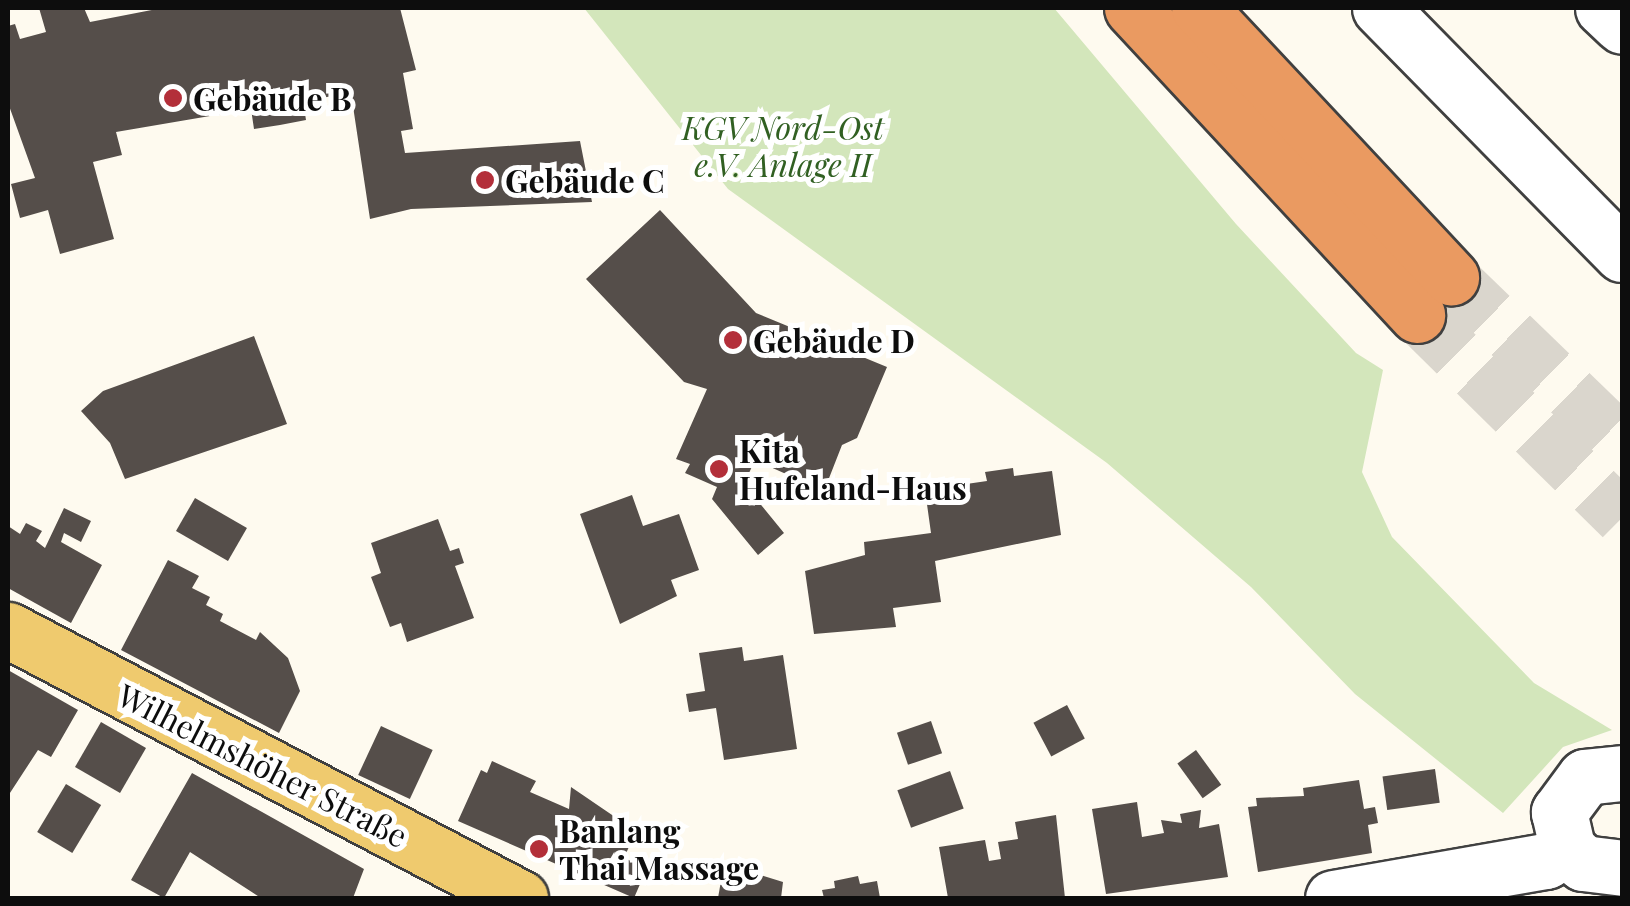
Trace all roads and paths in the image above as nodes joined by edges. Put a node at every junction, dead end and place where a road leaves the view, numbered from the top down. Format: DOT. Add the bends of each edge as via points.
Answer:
graph roads {
  1 [pos="1132,8"];
  2 [pos="1199,8"];
  3 [pos="1380,8"];
  4 [pos="1603,8"];
  5 [pos="1622,26"];
  6 [pos="1622,254"];
  7 [pos="8,630"];
  8 [pos="1622,773"];
  9 [pos="1567,848"];
  10 [pos="1622,868"];
  11 [pos="520,898"];
  12 [pos="1334,898"];
  1 -- 2 [label="highway" via="1434,296"];
  3 -- 6 [label="street"];
  4 -- 5 [label="street"];
  7 -- 11 [label="main road, Wilhelmshöher Straße"];
  8 -- 9 [label="street" via="1585,776 1565,796 1559,830"];
  9 -- 10 [label="street" via="1597,869"];
  9 -- 12 [label="street" via="1546,861"];
}
